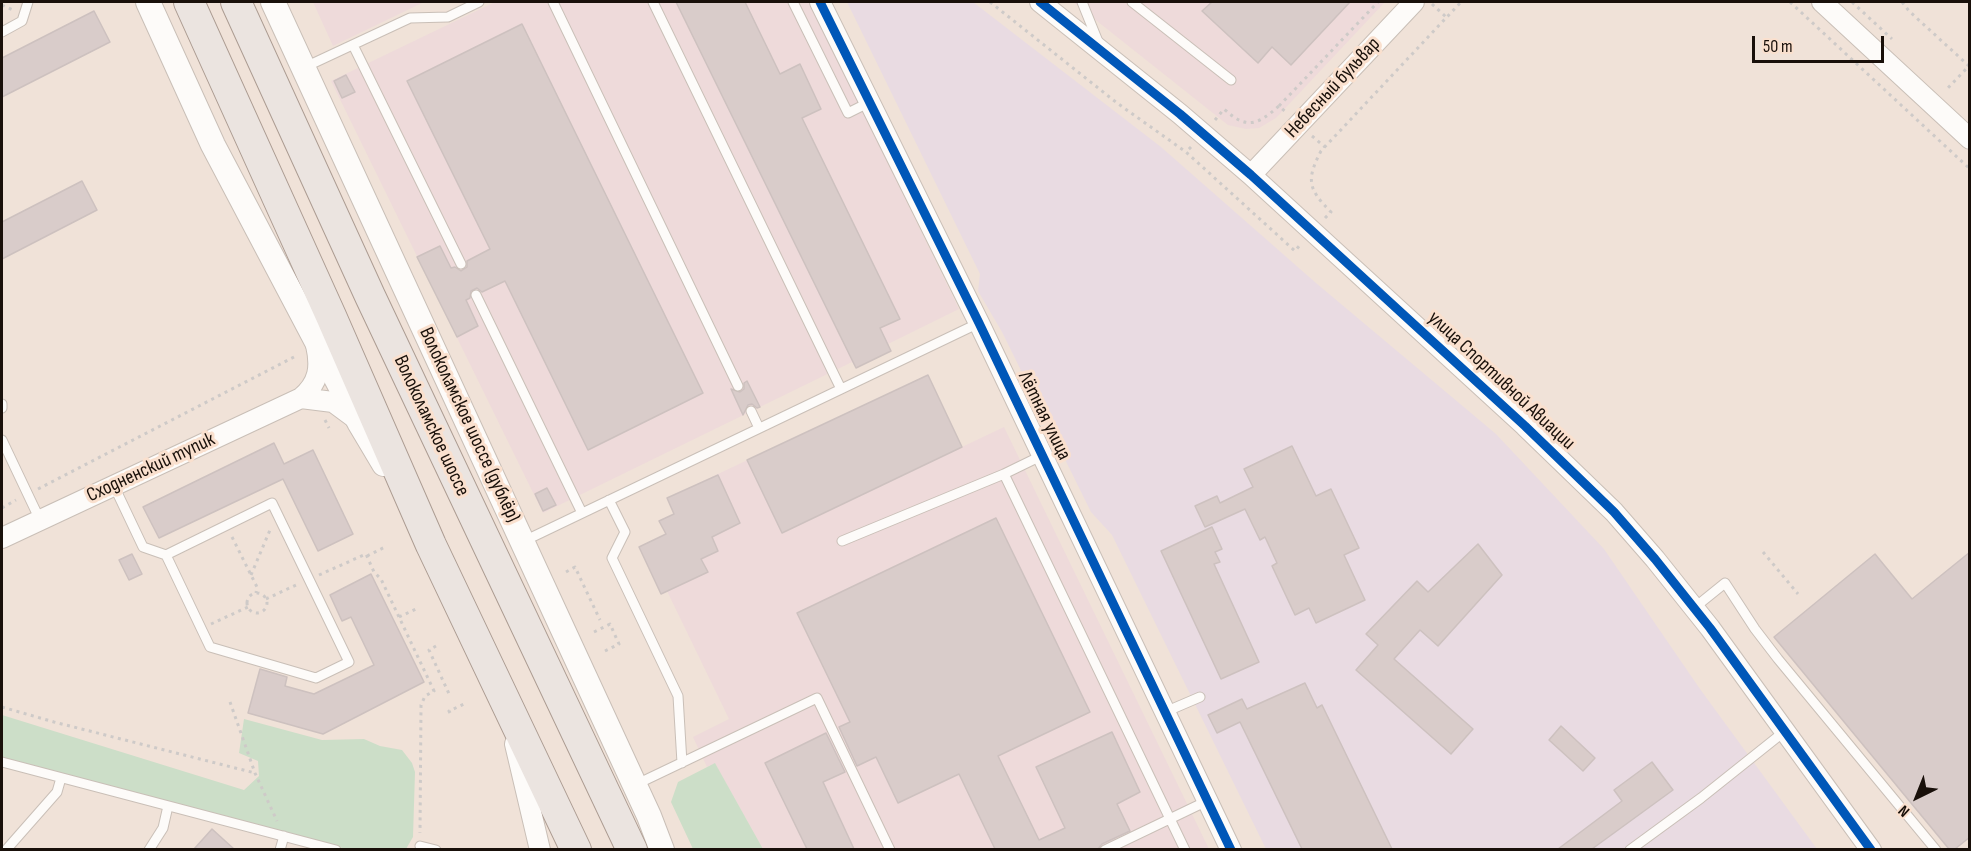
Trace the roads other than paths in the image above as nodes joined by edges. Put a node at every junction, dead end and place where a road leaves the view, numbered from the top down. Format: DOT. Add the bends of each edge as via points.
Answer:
graph roads {
  1 [pos="28,2"];
  2 [pos="148,2"];
  3 [pos="189,2"];
  4 [pos="236,2"];
  5 [pos="273,2"];
  6 [pos="479,2"];
  7 [pos="553,2"];
  8 [pos="653,2"];
  9 [pos="793,2"];
  10 [pos="820,2"];
  11 [pos="1040,2"];
  12 [pos="1082,2"];
  13 [pos="1132,2"];
  14 [pos="1414,2"];
  15 [pos="1822,2"];
  16 [pos="2,32"];
  17 [pos="353,45"];
  18 [pos="1102,51"];
  19 [pos="303,68"];
  20 [pos="1231,80"];
  21 [pos="870,102"];
  22 [pos="1970,139"];
  23 [pos="1251,175"];
  24 [pos="461,264"];
  25 [pos="476,295"];
  26 [pos="979,323"];
  27 [pos="313,337"];
  28 [pos="738,386"];
  29 [pos="841,389"];
  30 [pos="301,398"];
  31 [pos="750,411"];
  32 [pos="359,422"];
  33 [pos="759,428"];
  34 [pos="2,440"];
  35 [pos="1044,455"];
  36 [pos="1004,474"];
  37 [pos="114,486"];
  38 [pos="609,500"];
  39 [pos="582,513"];
  40 [pos="40,520"];
  41 [pos="2,538"];
  42 [pos="842,541"];
  43 [pos="522,542"];
  44 [pos="430,545"];
  45 [pos="166,555"];
  46 [pos="1694,608"];
  47 [pos="1200,697"];
  48 [pos="505,701"];
  49 [pos="1165,712"];
  50 [pos="1785,731"];
  51 [pos="2,762"];
  52 [pos="682,763"];
  53 [pos="61,778"];
  54 [pos="635,786"];
  55 [pos="1207,801"];
  56 [pos="168,806"];
  57 [pos="1170,818"];
  58 [pos="284,836"];
  59 [pos="420,846"];
  60 [pos="6,849"];
  61 [pos="148,849"];
  62 [pos="280,849"];
  63 [pos="336,849"];
  64 [pos="436,849"];
  65 [pos="540,849"];
  66 [pos="576,849"];
  67 [pos="632,849"];
  68 [pos="662,849"];
  69 [pos="890,849"];
  70 [pos="1105,849"];
  71 [pos="1185,849"];
  72 [pos="1231,849"];
  73 [pos="1630,849"];
  74 [pos="1871,849"];
  75 [pos="1936,849"];
  1 -- 16 [label="lane" via="22,21"];
  2 -- 27 [label="street" via="213,145"];
  3 -- 44 [label="main road"];
  4 -- 67 [label="main road, Волоколамское шоссе" via="380,318"];
  5 -- 19 [label="street, Волоколамское шоссе (дублёр)"];
  6 -- 17 [label="lane" via="448,17 410,18"];
  7 -- 28 [label="lane"];
  8 -- 29 [label="lane"];
  9 -- 21 [label="lane" via="848,113"];
  10 -- 21 [label="street, Лётная улица"];
  11 -- 18 [label="street, улица Спортивной Авиации"];
  12 -- 18 [label="lane"];
  13 -- 20 [label="lane"];
  14 -- 23 [label="street, Небесный бульвар"];
  15 -- 22 [label="street"];
  17 -- 19 [label="lane"];
  17 -- 24 [label="lane"];
  18 -- 23 [label="street, улица Спортивной Авиации"];
  19 -- 43 [label="street, Волоколамское шоссе (дублёр)"];
  21 -- 26 [label="street, Лётная улица"];
  23 -- 46 [label="street, улица Спортивной Авиации" via="1614,512"];
  25 -- 39 [label="lane"];
  26 -- 29 [label="lane"];
  26 -- 35 [label="street, Лётная улица"];
  27 -- 30 [label="street, Сходненский тупик" via="318,374"];
  27 -- 32 [label="street"];
  29 -- 33 [label="lane"];
  30 -- 32 [label="street" via="333,402"];
  30 -- 37 [label="street, Сходненский тупик"];
  31 -- 33 [label="lane"];
  32 -- 44 [label="street"];
  33 -- 38 [label="lane"];
  34 -- 40 [label="lane"];
  35 -- 36 [label="lane"];
  35 -- 49 [label="street, Лётная улица"];
  36 -- 42 [label="lane"];
  36 -- 57 [label="lane"];
  37 -- 40 [label="street, Сходненский тупик"];
  37 -- 45 [label="lane" via="143,547"];
  38 -- 39 [label="lane"];
  38 -- 52 [label="lane" via="625,532 612,558 678,696"];
  39 -- 43 [label="lane"];
  40 -- 41 [label="street, Сходненский тупик"];
  43 -- 54 [label="street, Волоколамское шоссе (дублёр)"];
  44 -- 48 [label="main road"];
  45 -- 45 [label="lane" via="210,646 316,678 349,662 272,503"];
  46 -- 50 [label="street, улица Спортивной Авиации"];
  46 -- 75 [label="lane" via="1725,583 1778,659"];
  47 -- 49 [label="lane"];
  48 -- 65 [label="street"];
  48 -- 66 [label="main road"];
  49 -- 55 [label="street, Лётная улица"];
  50 -- 73 [label="lane"];
  50 -- 74 [label="street, улица Спортивной Авиации"];
  51 -- 53 [label="lane"];
  52 -- 54 [label="lane"];
  52 -- 69 [label="lane" via="817,698"];
  53 -- 56 [label="lane"];
  53 -- 60 [label="lane" via="57,792"];
  54 -- 68 [label="street, Волоколамское шоссе (дублёр)"];
  55 -- 57 [label="lane"];
  55 -- 72 [label="street, Лётная улица"];
  56 -- 58 [label="lane"];
  56 -- 61 [label="lane" via="163,828"];
  57 -- 70 [label="lane"];
  57 -- 71 [label="lane"];
  58 -- 62 [label="lane"];
  58 -- 63 [label="lane"];
  59 -- 64 [label="lane"];
}
